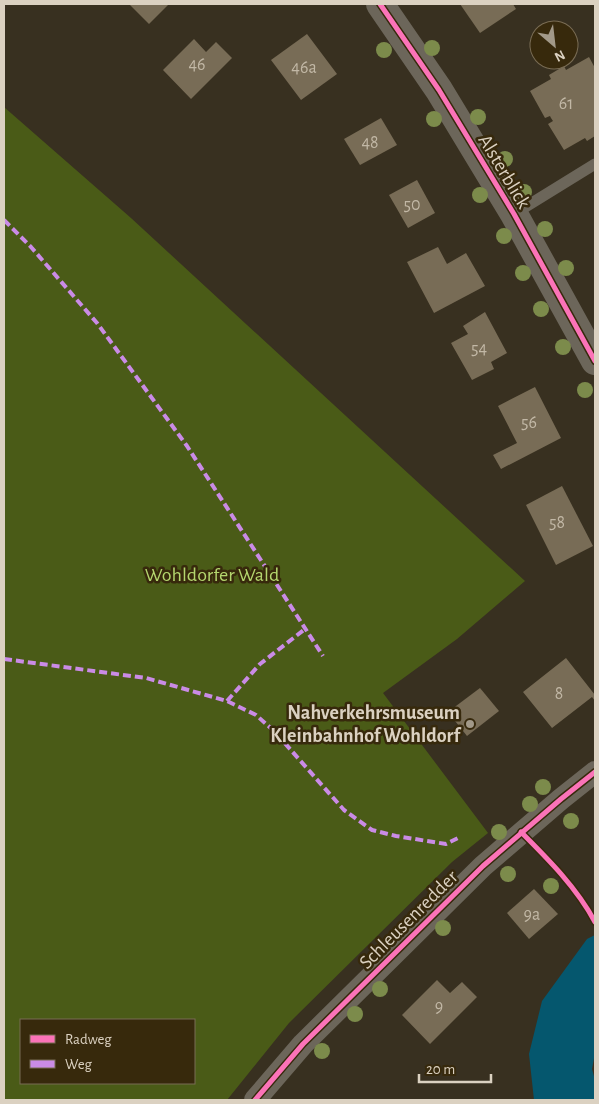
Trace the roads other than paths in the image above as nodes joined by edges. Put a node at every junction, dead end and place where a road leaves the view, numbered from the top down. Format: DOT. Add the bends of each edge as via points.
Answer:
graph roads {
  1 [pos="380,4"];
  2 [pos="595,164"];
  3 [pos="514,214"];
  4 [pos="595,361"];
  5 [pos="595,772"];
  6 [pos="255,1100"];
  1 -- 3 [label="street, Alsterblick" via="439,90"];
  2 -- 3 [label="lane"];
  3 -- 4 [label="street, Alsterblick"];
  5 -- 6 [label="street, Schleusenredder" via="482,866 303,1044"];
}
